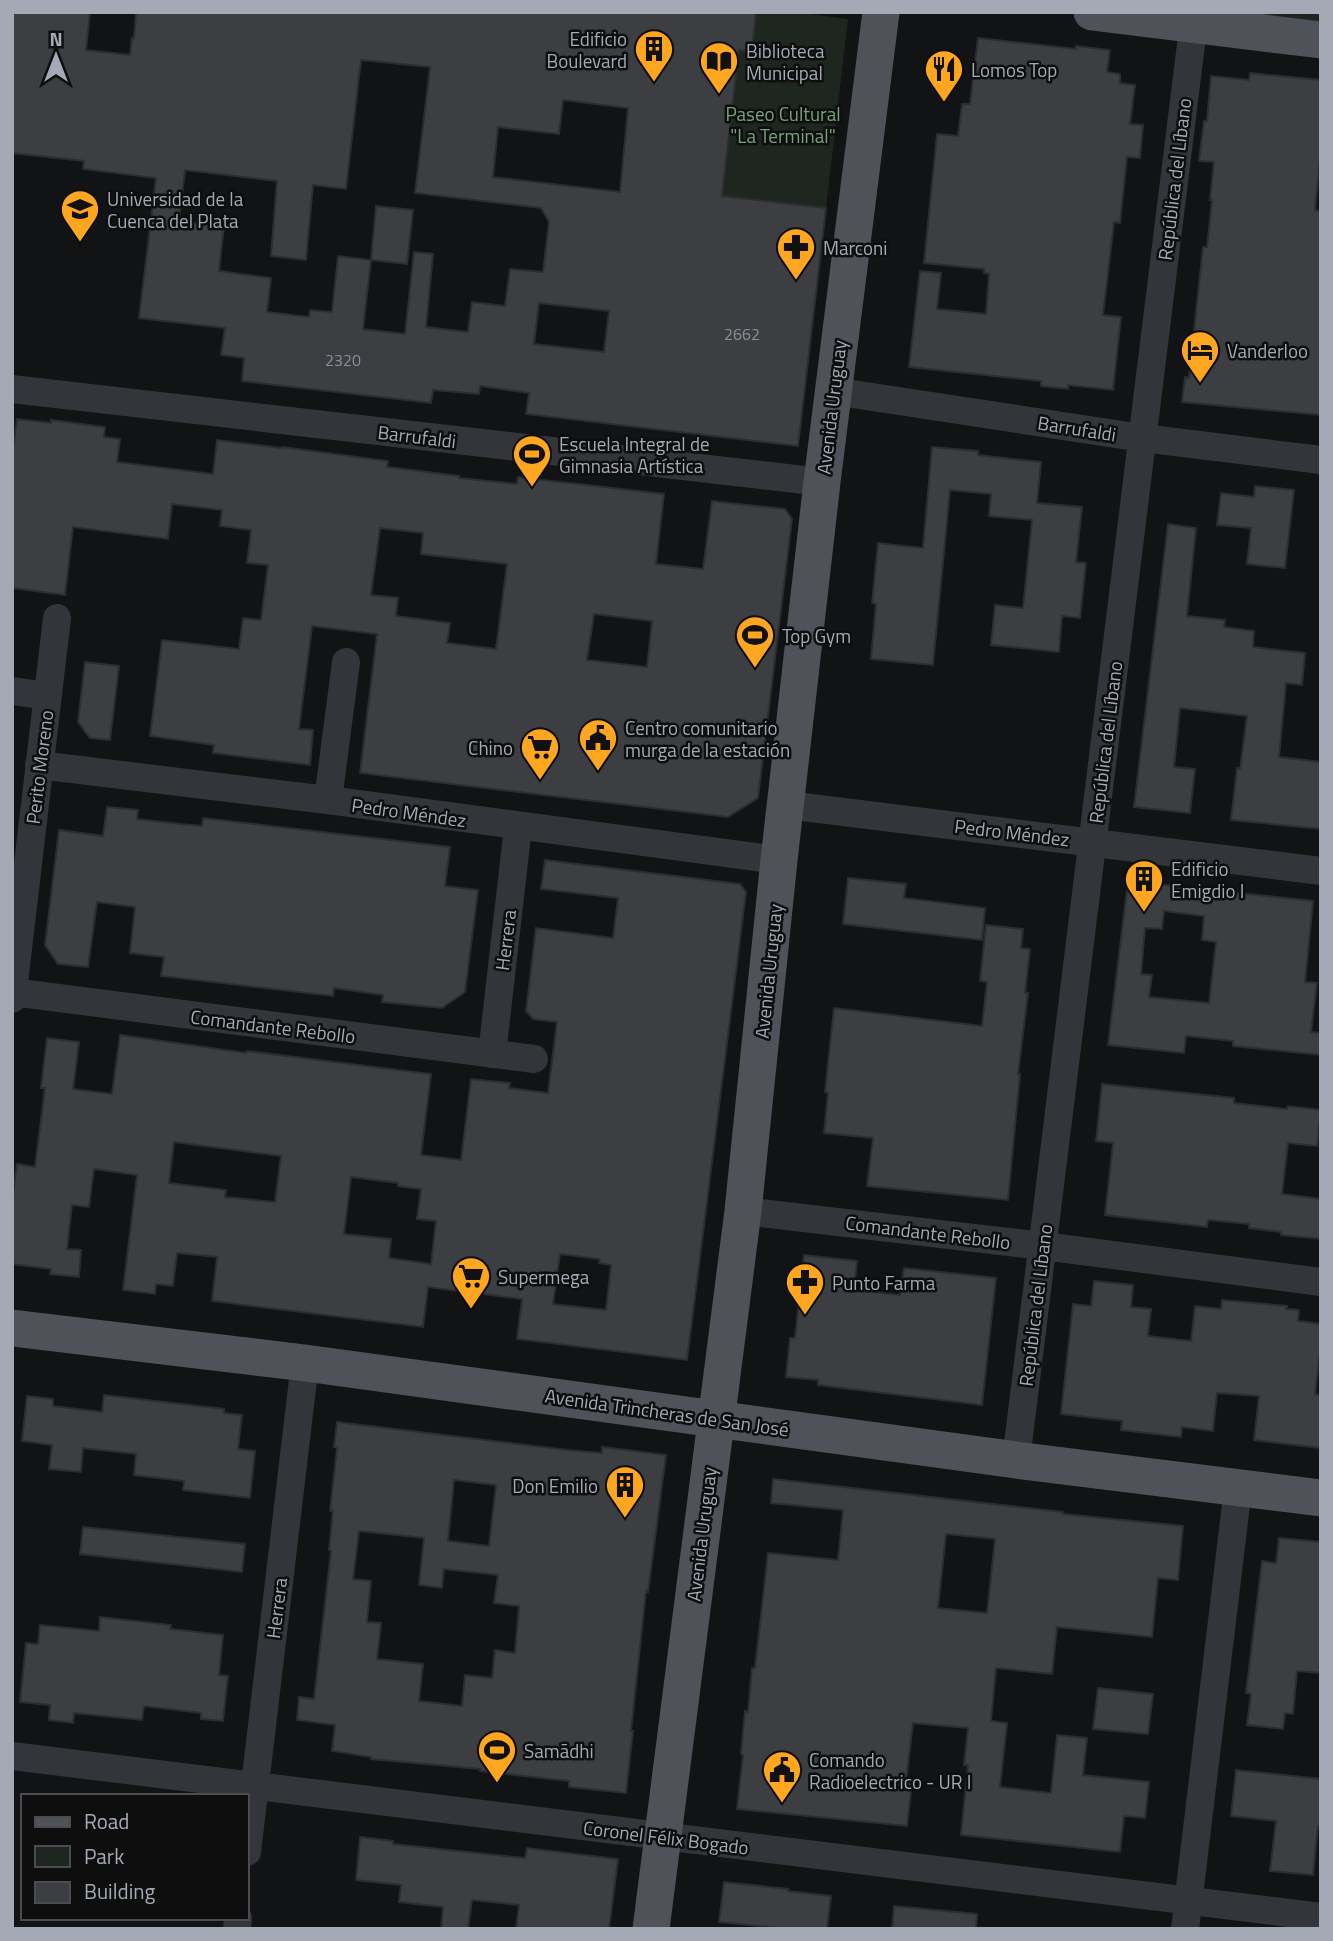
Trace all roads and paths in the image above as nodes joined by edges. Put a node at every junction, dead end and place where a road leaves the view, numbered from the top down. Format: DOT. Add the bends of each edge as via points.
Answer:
graph roads {
  1 [pos="881,12"];
  2 [pos="1092,12"];
  3 [pos="1194,18"];
  4 [pos="1321,40"];
  5 [pos="12,389"];
  6 [pos="833,391"];
  7 [pos="1142,438"];
  8 [pos="1321,460"];
  9 [pos="822,482"];
  10 [pos="57,618"];
  11 [pos="346,662"];
  12 [pos="12,691"];
  13 [pos="48,695"];
  14 [pos="39,765"];
  15 [pos="328,800"];
  16 [pos="787,805"];
  17 [pos="518,827"];
  18 [pos="1093,842"];
  19 [pos="779,860"];
  20 [pos="1321,871"];
  21 [pos="13,992"];
  22 [pos="12,999"];
  23 [pos="492,1054"];
  24 [pos="534,1059"];
  25 [pos="743,1211"];
  26 [pos="1043,1246"];
  27 [pos="1321,1282"];
  28 [pos="12,1328"];
  29 [pos="305,1363"];
  30 [pos="715,1419"];
  31 [pos="1016,1460"];
  32 [pos="1238,1488"];
  33 [pos="1321,1498"];
  34 [pos="12,1756"];
  35 [pos="255,1787"];
  36 [pos="663,1837"];
  37 [pos="248,1844"];
  38 [pos="1189,1900"];
  39 [pos="1321,1917"];
  40 [pos="651,1929"];
  41 [pos="1185,1929"];
  1 -- 6 [label="main road, Avenida Uruguay"];
  2 -- 3 [label="main road"];
  3 -- 4 [label="main road"];
  3 -- 7 [label="street, República del Líbano"];
  5 -- 9 [label="street, Barrufaldi"];
  6 -- 7 [label="street, Barrufaldi"];
  6 -- 9 [label="main road, Avenida Uruguay"];
  7 -- 8 [label="street, Barrufaldi"];
  7 -- 18 [label="street, República del Líbano"];
  9 -- 16 [label="main road, Avenida Uruguay"];
  10 -- 13 [label="street, Perito Moreno"];
  11 -- 15 [label="street"];
  12 -- 13 [label="street"];
  13 -- 14 [label="street, Perito Moreno"];
  14 -- 15 [label="street, Pedro Méndez"];
  14 -- 21 [label="street, Perito Moreno"];
  15 -- 17 [label="street, Pedro Méndez"];
  16 -- 18 [label="street, Pedro Méndez"];
  16 -- 19 [label="main road, Avenida Uruguay"];
  17 -- 19 [label="street, Pedro Méndez"];
  17 -- 23 [label="street, Herrera"];
  18 -- 20 [label="street, Pedro Méndez"];
  18 -- 26 [label="street, República del Líbano"];
  19 -- 25 [label="main road, Avenida Uruguay"];
  21 -- 22 [label="street, Perito Moreno"];
  21 -- 23 [label="street, Comandante Rebollo"];
  23 -- 24 [label="street, Comandante Rebollo"];
  25 -- 26 [label="street, Comandante Rebollo"];
  25 -- 30 [label="main road, Avenida Uruguay"];
  26 -- 27 [label="street, Comandante Rebollo"];
  26 -- 31 [label="street, República del Líbano"];
  28 -- 29 [label="main road, Avenida Trincheras de San José"];
  29 -- 30 [label="main road, Avenida Trincheras de San José"];
  29 -- 35 [label="street, Herrera"];
  30 -- 31 [label="main road, Avenida Trincheras de San José"];
  30 -- 36 [label="main road, Avenida Uruguay"];
  31 -- 32 [label="main road, Avenida Trincheras de San José"];
  32 -- 33 [label="main road, Avenida Trincheras de San José"];
  32 -- 38 [label="street"];
  34 -- 35 [label="street, Coronel Félix Bogado"];
  35 -- 36 [label="street, Coronel Félix Bogado"];
  35 -- 37 [label="street, Herrera"];
  36 -- 38 [label="street, Coronel Félix Bogado"];
  36 -- 40 [label="main road, Avenida Uruguay"];
  38 -- 39 [label="street, Coronel Félix Bogado"];
  38 -- 41 [label="street"];
}
